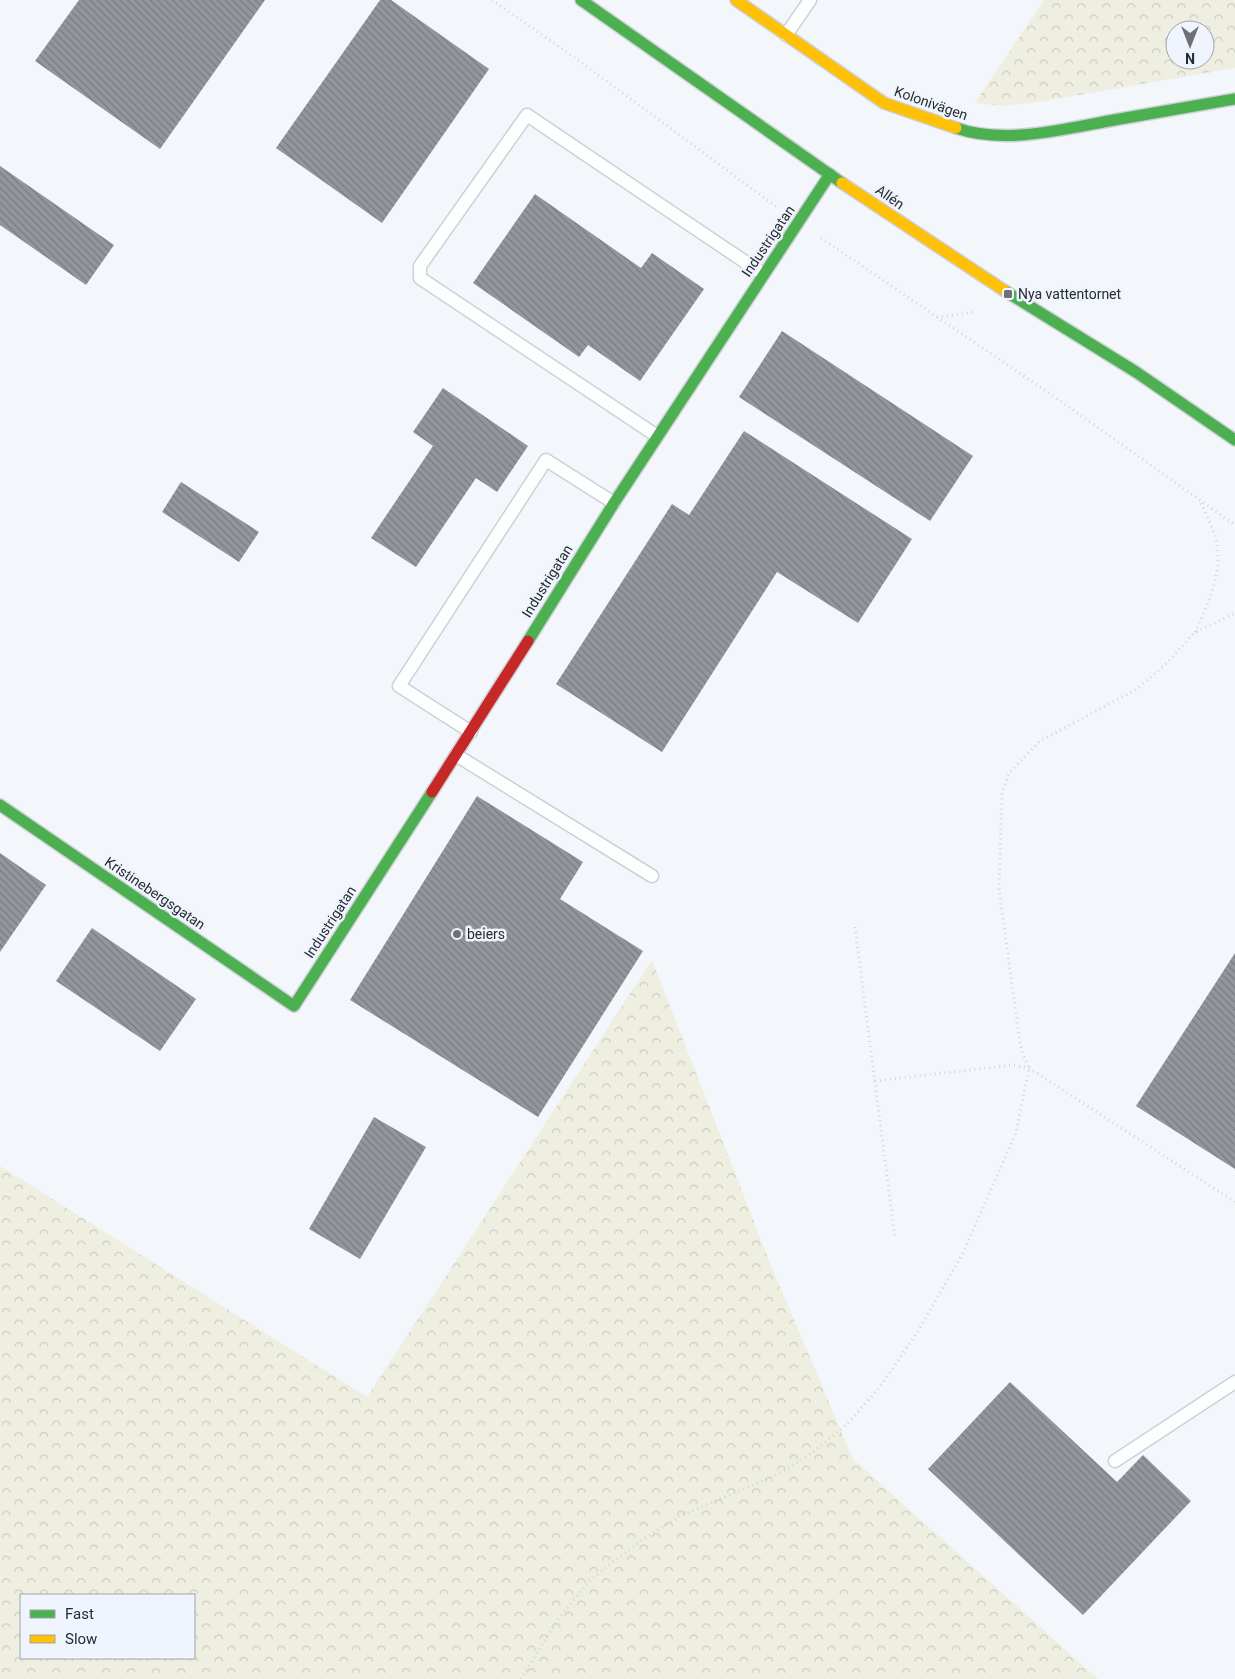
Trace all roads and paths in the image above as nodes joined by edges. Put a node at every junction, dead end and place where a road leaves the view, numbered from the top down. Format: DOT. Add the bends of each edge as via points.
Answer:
graph roads {
  1 [pos="492,0"];
  2 [pos="581,0"];
  3 [pos="736,0"];
  4 [pos="810,0"];
  5 [pos="786,35"];
  6 [pos="1235,99"];
  7 [pos="830,174"];
  8 [pos="798,222"];
  9 [pos="763,274"];
  10 [pos="976,312"];
  11 [pos="937,317"];
  12 [pos="1190,405"];
  13 [pos="1235,425"];
  14 [pos="658,436"];
  15 [pos="1235,440"];
  16 [pos="1200,500"];
  17 [pos="614,502"];
  18 [pos="1235,525"];
  19 [pos="1235,613"];
  20 [pos="1194,633"];
  21 [pos="471,732"];
  22 [pos="456,755"];
  23 [pos="0,805"];
  24 [pos="652,876"];
  25 [pos="855,927"];
  26 [pos="294,1006"];
  27 [pos="1029,1068"];
  28 [pos="875,1081"];
  29 [pos="1235,1202"];
  30 [pos="895,1238"];
  31 [pos="1235,1382"];
  32 [pos="1115,1461"];
  33 [pos="521,1679"];
  1 -- 8 [label="path"];
  2 -- 7 [label="street, Allén"];
  3 -- 5 [label="street, Kolonivägen"];
  4 -- 5 [label="lane"];
  5 -- 6 [label="street, Kolonivägen" via="884,103 965,131 1012,135"];
  7 -- 8 [label="street, Industrigatan"];
  7 -- 12 [label="street, Allén" via="1008,294"];
  8 -- 9 [label="street, Industrigatan"];
  8 -- 11 [label="path"];
  9 -- 14 [label="street, Industrigatan"];
  9 -- 14 [label="lane" via="527,114 420,266 420,278"];
  10 -- 11 [label="path"];
  11 -- 16 [label="path"];
  12 -- 13 [label="street, Allén"];
  12 -- 15 [label="street, Allén"];
  14 -- 17 [label="street, Industrigatan"];
  16 -- 18 [label="path"];
  16 -- 20 [label="path" via="1215,534 1218,555 1208,605"];
  17 -- 21 [label="street, Industrigatan"];
  17 -- 21 [label="lane" via="546,460 400,686"];
  19 -- 20 [label="path"];
  20 -- 27 [label="path" via="1137,689 1040,741 1009,773 1002,794 999,889 1021,1049"];
  21 -- 22 [label="street, Industrigatan"];
  22 -- 24 [label="lane"];
  22 -- 26 [label="street, Industrigatan"];
  23 -- 26 [label="street, Kristinebergsgatan"];
  25 -- 28 [label="path"];
  27 -- 28 [label="path" via="1012,1065"];
  27 -- 29 [label="path"];
  27 -- 33 [label="path" via="1016,1133 962,1255 918,1331 880,1387 847,1424 816,1450 781,1473 680,1516 590,1580 558,1619"];
  28 -- 30 [label="path"];
  31 -- 32 [label="lane"];
}
